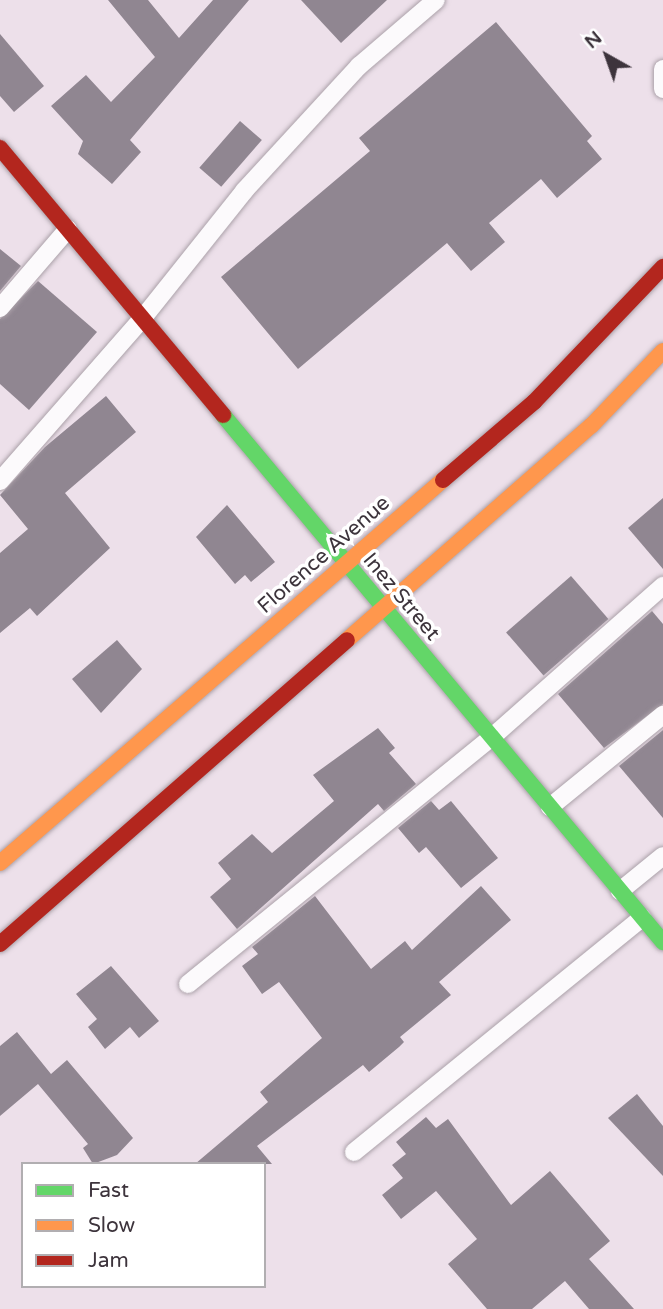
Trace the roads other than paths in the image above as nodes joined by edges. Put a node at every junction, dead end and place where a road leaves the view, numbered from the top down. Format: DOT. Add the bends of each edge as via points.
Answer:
graph roads {
  1 [pos="436,0"];
  2 [pos="663,69"];
  3 [pos="663,89"];
  4 [pos="0,148"];
  5 [pos="68,229"];
  6 [pos="663,267"];
  7 [pos="0,308"];
  8 [pos="142,319"];
  9 [pos="663,351"];
  10 [pos="0,481"];
  11 [pos="346,564"];
  12 [pos="663,586"];
  13 [pos="384,609"];
  14 [pos="663,715"];
  15 [pos="491,738"];
  16 [pos="550,807"];
  17 [pos="663,856"];
  18 [pos="0,863"];
  19 [pos="620,891"];
  20 [pos="642,918"];
  21 [pos="663,942"];
  22 [pos="0,944"];
  23 [pos="188,984"];
  24 [pos="354,1152"];
  1 -- 8 [label="lane" via="359,66 244,191"];
  2 -- 3 [label="lane"];
  4 -- 5 [label="main road, Inez Street"];
  5 -- 7 [label="lane"];
  5 -- 8 [label="main road, Inez Street"];
  6 -- 11 [label="main road, Florence Avenue" via="534,402"];
  8 -- 10 [label="lane"];
  8 -- 11 [label="main road, Inez Street"];
  9 -- 13 [label="main road" via="591,426"];
  11 -- 13 [label="main road, Inez Street"];
  11 -- 18 [label="main road, Florence Avenue"];
  12 -- 15 [label="lane"];
  13 -- 15 [label="main road, Inez Street"];
  13 -- 22 [label="main road" via="209,756"];
  14 -- 16 [label="lane"];
  15 -- 16 [label="main road, Inez Street"];
  15 -- 23 [label="lane"];
  16 -- 19 [label="main road, Inez Street"];
  17 -- 19 [label="lane"];
  19 -- 20 [label="main road, Inez Street"];
  20 -- 21 [label="main road, Inez Street"];
  20 -- 24 [label="lane"];
}
